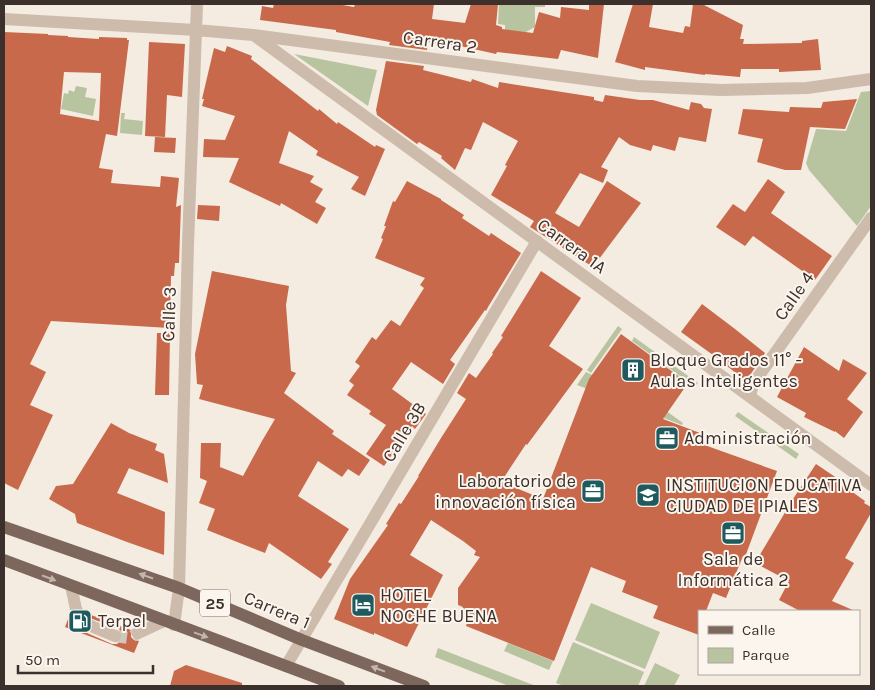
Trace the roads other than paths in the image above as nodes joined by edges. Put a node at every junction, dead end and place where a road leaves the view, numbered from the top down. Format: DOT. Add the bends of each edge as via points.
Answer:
graph roads {
  1 [pos="197,4"];
  2 [pos="4,19"];
  3 [pos="196,30"];
  4 [pos="253,35"];
  5 [pos="871,79"];
  6 [pos="871,218"];
  7 [pos="536,241"];
  8 [pos="750,397"];
  9 [pos="871,485"];
  10 [pos="4,527"];
  11 [pos="4,560"];
  12 [pos="71,586"];
  13 [pos="179,588"];
  14 [pos="76,610"];
  15 [pos="169,623"];
  16 [pos="91,626"];
  17 [pos="138,633"];
  18 [pos="115,636"];
  19 [pos="302,640"];
  20 [pos="286,666"];
  21 [pos="339,686"];
  22 [pos="424,686"];
  1 -- 3 [label="street, Calle 3"];
  2 -- 3 [label="street, Carrera 2"];
  3 -- 4 [label="street, Carrera 2"];
  3 -- 13 [label="street, Calle 3"];
  4 -- 5 [label="street, Carrera 2" via="637,86 721,90 807,88"];
  4 -- 7 [label="street, Carrera 1A"];
  6 -- 8 [label="street, Calle 4" via="753,384"];
  7 -- 8 [label="street, Carrera 1A"];
  7 -- 19 [label="street, Calle 3B"];
  8 -- 9 [label="street, Carrera 1A"];
  13 -- 10 [label="main road, Carrera 1 / 25, one-way"];
  11 -- 12 [label="main road, 25, one-way"];
  12 -- 14 [label="street"];
  12 -- 15 [label="main road, 25"];
  13 -- 15 [label="street, Calle 3"];
  13 -- 19 [label="main road, Carrera 1 / 25"];
  15 -- 17 [label="street"];
  15 -- 20 [label="main road, 25, one-way"];
  16 -- 18 [label="street"];
  19 -- 20 [label="street, Calle 3B"];
  22 -- 19 [label="main road, Carrera 1 / 25, one-way"];
  20 -- 21 [label="main road, 25"];
}
